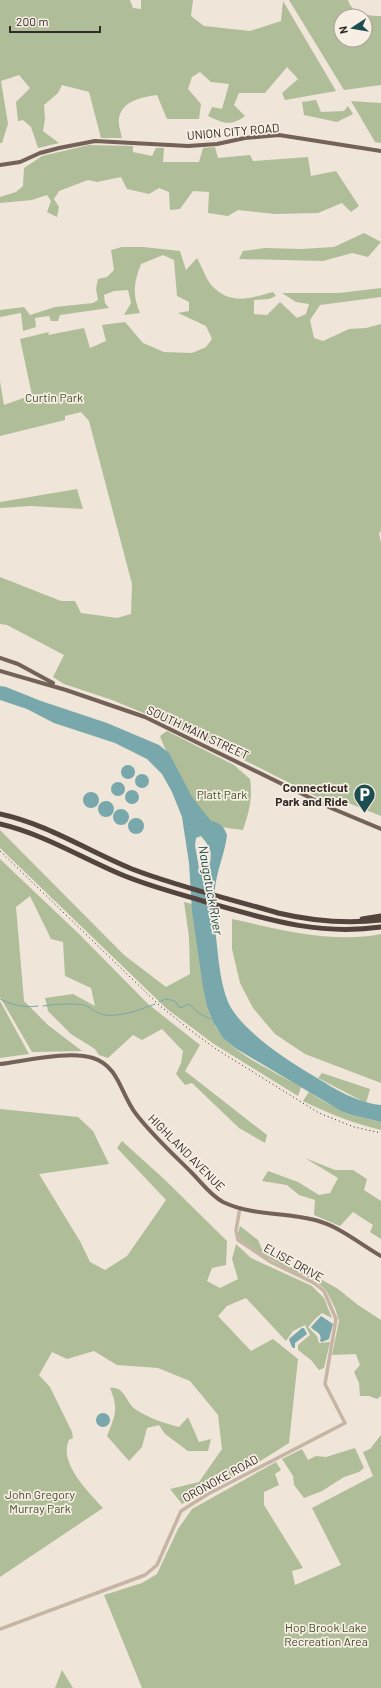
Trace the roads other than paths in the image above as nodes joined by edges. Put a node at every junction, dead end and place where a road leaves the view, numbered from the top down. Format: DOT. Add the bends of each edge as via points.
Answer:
graph roads {
  1 [pos="381,151"];
  2 [pos="0,166"];
  3 [pos="0,658"];
  4 [pos="12,664"];
  5 [pos="0,671"];
  6 [pos="14,671"];
  7 [pos="58,687"];
  8 [pos="0,814"];
  9 [pos="0,824"];
  10 [pos="381,829"];
  11 [pos="381,916"];
  12 [pos="310,920"];
  13 [pos="381,920"];
  14 [pos="381,927"];
  15 [pos="0,1064"];
  16 [pos="240,1208"];
  17 [pos="381,1256"];
  18 [pos="345,1423"];
  19 [pos="0,1629"];
  1 -- 2 [label="main road, UNION CITY ROAD" via="279,135 188,146 88,141"];
  3 -- 4 [label="main road"];
  4 -- 6 [label="main road"];
  4 -- 7 [label="main road" via="18,664"];
  5 -- 6 [label="main road, SOUTH MAIN STREET"];
  6 -- 7 [label="main road, SOUTH MAIN STREET"];
  7 -- 10 [label="main road, SOUTH MAIN STREET" via="145,717 321,804"];
  8 -- 12 [label="highway" via="45,828 118,863 164,879"];
  9 -- 14 [label="highway" via="41,838 120,874 248,914 320,929 354,930"];
  11 -- 12 [label="highway"];
  12 -- 13 [label="highway"];
  15 -- 16 [label="main road, HIGHLAND AVENUE" via="53,1056 93,1057 114,1072 135,1113 162,1144 211,1194"];
  16 -- 17 [label="main road, HIGHLAND AVENUE" via="316,1220 337,1229"];
  16 -- 18 [label="street, ELISE DRIVE" via="237,1238 245,1246 314,1283 324,1291 336,1319 325,1382 327,1391"];
  18 -- 19 [label="street, ORONOKE ROAD" via="215,1490 181,1511 157,1565 145,1575"];
}
